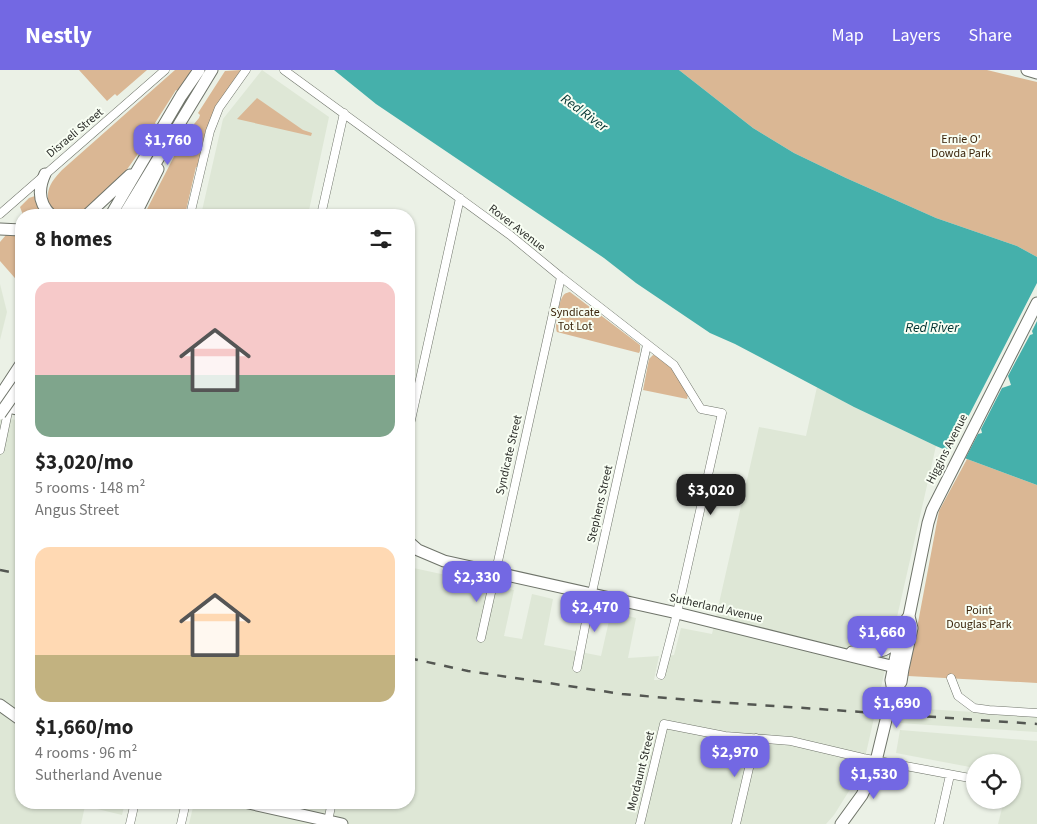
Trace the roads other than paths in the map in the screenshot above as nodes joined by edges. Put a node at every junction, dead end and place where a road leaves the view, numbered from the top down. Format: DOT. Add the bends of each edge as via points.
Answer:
graph roads {
  1 [pos="165,70"];
  2 [pos="199,70"];
  3 [pos="212,70"];
  4 [pos="246,70"];
  5 [pos="284,70"];
  6 [pos="1027,70"];
  7 [pos="1037,72"];
  8 [pos="344,113"];
  9 [pos="176,128"];
  10 [pos="141,165"];
  11 [pos="45,174"];
  12 [pos="460,198"];
  13 [pos="45,209"];
  14 [pos="93,209"];
  15 [pos="115,209"];
  16 [pos="128,209"];
  17 [pos="139,209"];
  18 [pos="191,209"];
  19 [pos="323,209"];
  20 [pos="0,214"];
  21 [pos="0,229"];
  22 [pos="15,230"];
  23 [pos="561,277"];
  24 [pos="1037,303"];
  25 [pos="647,345"];
  26 [pos="15,373"];
  27 [pos="15,392"];
  28 [pos="0,396"];
  29 [pos="415,402"];
  30 [pos="3,409"];
  31 [pos="0,450"];
  32 [pos="415,547"];
  33 [pos="495,573"];
  34 [pos="592,593"];
  35 [pos="677,613"];
  36 [pos="909,616"];
  37 [pos="902,626"];
  38 [pos="481,638"];
  39 [pos="844,653"];
  40 [pos="577,668"];
  41 [pos="899,668"];
  42 [pos="661,675"];
  43 [pos="951,678"];
  44 [pos="0,705"];
  45 [pos="1037,712"];
  46 [pos="15,716"];
  47 [pos="756,738"];
  48 [pos="876,761"];
  49 [pos="950,775"];
  50 [pos="966,778"];
  51 [pos="134,809"];
  52 [pos="184,809"];
  53 [pos="275,809"];
  54 [pos="331,809"];
  55 [pos="328,821"];
  56 [pos="130,824"];
  57 [pos="181,824"];
  58 [pos="342,824"];
  59 [pos="640,824"];
  60 [pos="736,824"];
  61 [pos="841,824"];
  62 [pos="939,824"];
  1 -- 11 [label="street, Disraeli Street"];
  2 -- 10 [label="main road"];
  3 -- 9 [label="main road"];
  4 -- 18 [label="street" via="219,108 210,131"];
  5 -- 8 [label="street, Rover Avenue"];
  6 -- 7 [label="main road"];
  8 -- 12 [label="street, Rover Avenue"];
  8 -- 19 [label="street"];
  9 -- 16 [label="main road"];
  9 -- 17 [label="main road"];
  10 -- 14 [label="main road"];
  10 -- 15 [label="main road"];
  11 -- 13 [label="main road" via="40,192"];
  11 -- 20 [label="street, Disraeli Street"];
  12 -- 23 [label="street, Rover Avenue"];
  12 -- 29 [label="street"];
  21 -- 22 [label="main road"];
  23 -- 25 [label="street, Rover Avenue"];
  23 -- 33 [label="street, Syndicate Street"];
  24 -- 36 [label="main road, Higgins Avenue" via="935,503"];
  25 -- 34 [label="street, Stephens Street"];
  25 -- 35 [label="street, Rover Avenue" via="674,365 701,409 722,413"];
  26 -- 28 [label="main road"];
  27 -- 30 [label="main road, bridge"];
  30 -- 31 [label="street"];
  32 -- 33 [label="main road, Sutherland Avenue" via="444,561"];
  33 -- 34 [label="main road, Sutherland Avenue"];
  33 -- 38 [label="street, Syndicate Street"];
  34 -- 35 [label="main road, Sutherland Avenue"];
  34 -- 40 [label="street, Stephens Street"];
  35 -- 39 [label="main road, Sutherland Avenue"];
  35 -- 42 [label="street"];
  36 -- 37 [label="main road, Higgins Avenue"];
  36 -- 41 [label="main road, Higgins Avenue" via="912,628"];
  37 -- 39 [label="main road, Sutherland Avenue" via="884,650"];
  37 -- 41 [label="main road, Higgins Avenue"];
  39 -- 41 [label="main road, Sutherland Avenue"];
  41 -- 48 [label="main road, Higgins Avenue" via="891,680 893,691"];
  43 -- 45 [label="street" via="958,696 974,708"];
  44 -- 46 [label="main road"];
  47 -- 48 [label="street" via="791,741"];
  47 -- 59 [label="street, Mordaunt Street" via="726,736 664,724"];
  47 -- 60 [label="street"];
  48 -- 49 [label="street"];
  48 -- 61 [label="main road, Higgins Avenue" via="862,795"];
  49 -- 50 [label="street"];
  49 -- 62 [label="street"];
  51 -- 56 [label="street"];
  52 -- 57 [label="street"];
  53 -- 55 [label="main road"];
  54 -- 55 [label="street"];
  55 -- 58 [label="main road"];
}
